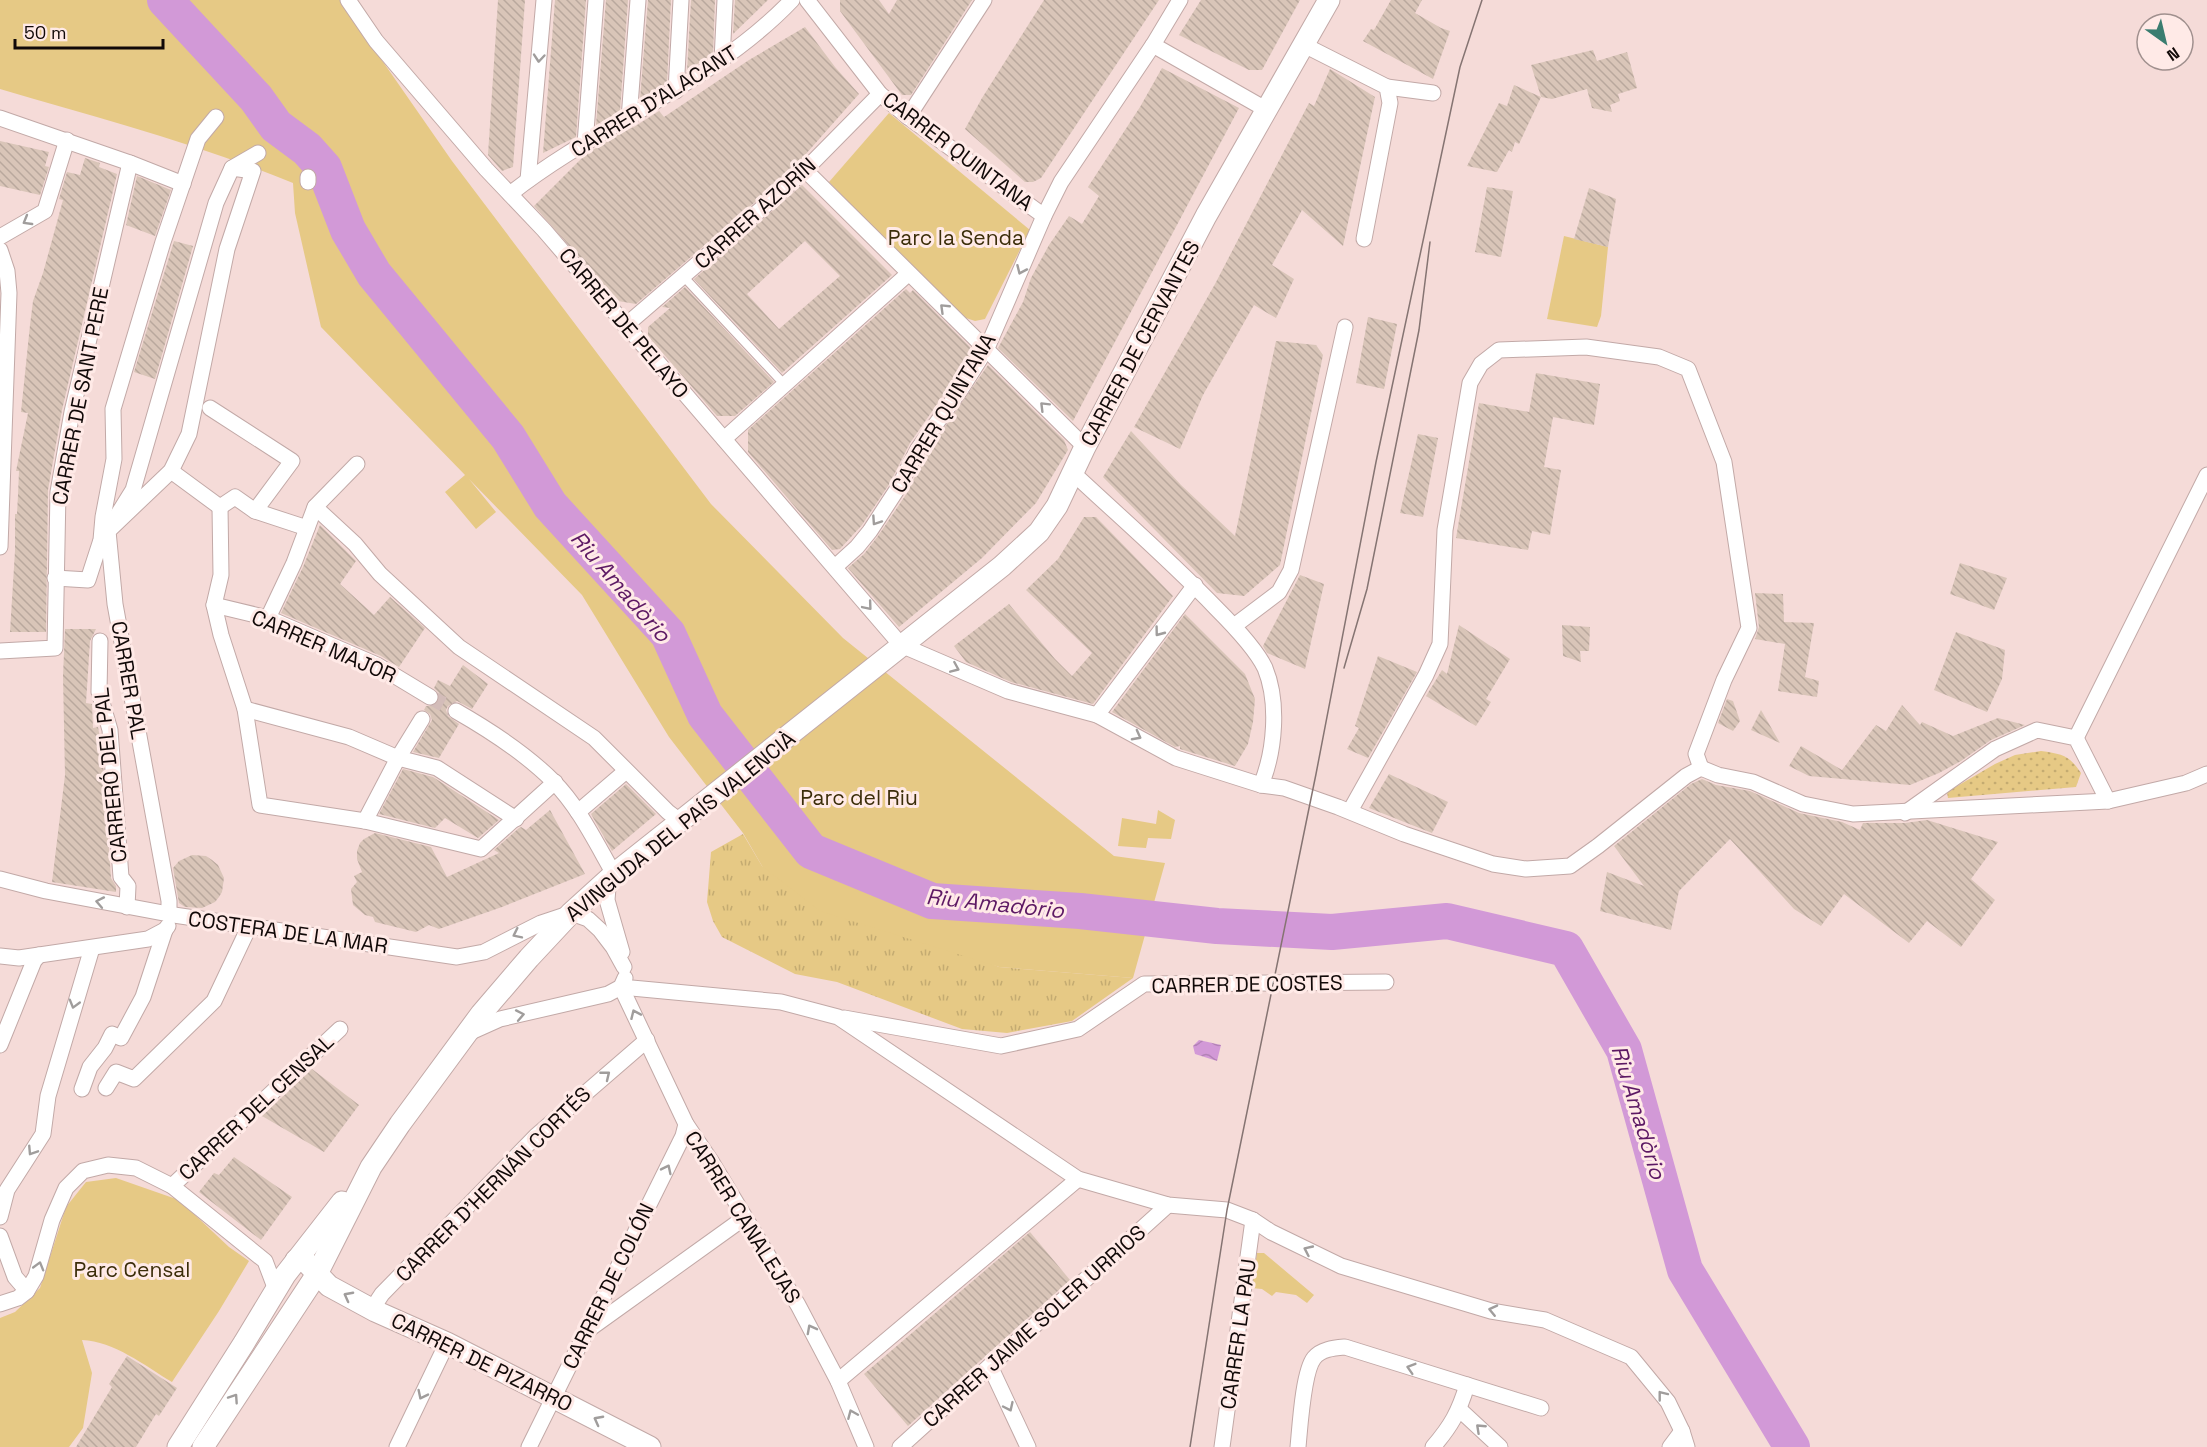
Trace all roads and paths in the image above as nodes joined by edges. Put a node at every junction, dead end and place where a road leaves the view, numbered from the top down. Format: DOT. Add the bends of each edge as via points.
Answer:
graph roads {
  1 [pos="348,0"];
  2 [pos="544,0"];
  3 [pos="596,0"];
  4 [pos="638,0"];
  5 [pos="681,0"];
  6 [pos="725,0"];
  7 [pos="792,0"];
  8 [pos="807,0"];
  9 [pos="984,0"];
  10 [pos="1180,0"];
  11 [pos="1329,0"];
  12 [pos="1153,45"];
  13 [pos="1304,45"];
  14 [pos="722,60"];
  15 [pos="1387,87"];
  16 [pos="676,91"];
  17 [pos="1433,93"];
  18 [pos="880,94"];
  19 [pos="1267,110"];
  20 [pos="216,117"];
  21 [pos="908,117"];
  22 [pos="0,118"];
  23 [pos="629,119"];
  24 [pos="67,140"];
  25 [pos="585,144"];
  26 [pos="258,153"];
  27 [pos="130,163"];
  28 [pos="232,168"];
  29 [pos="804,170"];
  30 [pos="528,180"];
  31 [pos="183,184"];
  32 [pos="510,194"];
  33 [pos="1044,216"];
  34 [pos="0,237"];
  35 [pos="1364,239"];
  36 [pos="0,250"];
  37 [pos="908,273"];
  38 [pos="684,276"];
  39 [pos="625,326"];
  40 [pos="1345,327"];
  41 [pos="987,348"];
  42 [pos="785,385"];
  43 [pos="210,408"];
  44 [pos="724,440"];
  45 [pos="1085,447"];
  46 [pos="357,464"];
  47 [pos="171,471"];
  48 [pos="1072,472"];
  49 [pos="2207,475"];
  50 [pos="220,507"];
  51 [pos="315,507"];
  52 [pos="255,511"];
  53 [pos="307,528"];
  54 [pos="104,537"];
  55 [pos="0,546"];
  56 [pos="835,567"];
  57 [pos="55,578"];
  58 [pos="1195,585"];
  59 [pos="214,605"];
  60 [pos="268,618"];
  61 [pos="1234,626"];
  62 [pos="100,641"];
  63 [pos="901,645"];
  64 [pos="0,651"];
  65 [pos="430,697"];
  66 [pos="245,709"];
  67 [pos="456,711"];
  68 [pos="1097,715"];
  69 [pos="422,719"];
  70 [pos="2076,738"];
  71 [pos="398,758"];
  72 [pos="1701,768"];
  73 [pos="626,771"];
  74 [pos="2207,774"];
  75 [pos="555,782"];
  76 [pos="1261,785"];
  77 [pos="2108,801"];
  78 [pos="1350,811"];
  79 [pos="578,812"];
  80 [pos="1905,813"];
  81 [pos="684,818"];
  82 [pos="516,819"];
  83 [pos="365,821"];
  84 [pos="614,874"];
  85 [pos="0,879"];
  86 [pos="127,907"];
  87 [pos="571,913"];
  88 [pos="171,914"];
  89 [pos="249,927"];
  90 [pos="165,930"];
  91 [pos="92,948"];
  92 [pos="39,955"];
  93 [pos="0,956"];
  94 [pos="624,967"];
  95 [pos="1386,982"];
  96 [pos="621,987"];
  97 [pos="838,1017"];
  98 [pos="340,1029"];
  99 [pos="466,1035"];
  100 [pos="647,1040"];
  101 [pos="0,1045"];
  102 [pos="106,1088"];
  103 [pos="82,1089"];
  104 [pos="686,1124"];
  105 [pos="371,1167"];
  106 [pos="1078,1179"];
  107 [pos="172,1186"];
  108 [pos="1168,1205"];
  109 [pos="0,1217"];
  110 [pos="744,1218"];
  111 [pos="1254,1220"];
  112 [pos="0,1236"];
  113 [pos="296,1260"];
  114 [pos="265,1261"];
  115 [pos="317,1274"];
  116 [pos="276,1290"];
  117 [pos="27,1291"];
  118 [pos="0,1304"];
  119 [pos="375,1311"];
  120 [pos="586,1332"];
  121 [pos="447,1343"];
  122 [pos="990,1366"];
  123 [pos="838,1381"];
  124 [pos="1467,1385"];
  125 [pos="554,1396"];
  126 [pos="1541,1408"];
  127 [pos="1459,1409"];
  128 [pos="1682,1431"];
  129 [pos="178,1447"];
  130 [pos="203,1447"];
  131 [pos="397,1447"];
  132 [pos="529,1447"];
  133 [pos="650,1447"];
  134 [pos="866,1447"];
  135 [pos="900,1447"];
  136 [pos="1028,1447"];
  137 [pos="1222,1447"];
  138 [pos="1298,1447"];
  139 [pos="1433,1447"];
  140 [pos="1500,1447"];
  141 [pos="1670,1447"];
  142 [pos="1687,1447"];
  1 -- 32 [label="street, CARRER DE PELAYO" via="376,41"];
  2 -- 30 [label="street, one-way"];
  3 -- 25 [label="street"];
  4 -- 23 [label="street"];
  5 -- 16 [label="street"];
  6 -- 14 [label="street"];
  7 -- 14 [label="street, CARRER D'ALACANT" via="755,36"];
  8 -- 18 [label="street, CARRER QUINTANA"];
  9 -- 21 [label="street"];
  10 -- 12 [label="street, CARRER QUINTANA"];
  11 -- 13 [label="main road, CARRER DE CERVANTES"];
  12 -- 19 [label="street"];
  12 -- 33 [label="street, CARRER QUINTANA" via="1061,182"];
  13 -- 15 [label="street"];
  13 -- 19 [label="main road, CARRER DE CERVANTES"];
  14 -- 16 [label="street, CARRER D'ALACANT"];
  15 -- 17 [label="street"];
  15 -- 35 [label="street" via="1390,103"];
  16 -- 23 [label="street, CARRER D'ALACANT"];
  18 -- 21 [label="street, CARRER QUINTANA"];
  18 -- 29 [label="street, CARRER AZORÍN"];
  19 -- 45 [label="main road, CARRER DE CERVANTES" via="1206,216"];
  20 -- 31 [label="street" via="198,139"];
  21 -- 33 [label="street, CARRER QUINTANA"];
  22 -- 24 [label="street"];
  23 -- 25 [label="street, CARRER D'ALACANT"];
  24 -- 27 [label="street"];
  24 -- 34 [label="street, one-way" via="45,210"];
  25 -- 30 [label="street, CARRER D'ALACANT"];
  26 -- 28 [label="street"];
  27 -- 31 [label="street"];
  27 -- 57 [label="street, CARRER DE SANT PERE" via="70,423 58,492"];
  28 -- 47 [label="street" via="253,171 227,249 189,434"];
  28 -- 54 [label="street" via="216,203 133,490"];
  29 -- 37 [label="street"];
  29 -- 38 [label="street, CARRER AZORÍN"];
  30 -- 32 [label="street, CARRER D'ALACANT"];
  31 -- 54 [label="street" via="113,409 114,459 103,517"];
  32 -- 39 [label="street, CARRER DE PELAYO"];
  33 -- 41 [label="street, CARRER QUINTANA, one-way"];
  36 -- 55 [label="street" via="9,293"];
  41 -- 37 [label="street, one-way"];
  37 -- 42 [label="street"];
  38 -- 39 [label="street, CARRER AZORÍN"];
  38 -- 42 [label="lane"];
  39 -- 44 [label="street, CARRER DE PELAYO"];
  40 -- 61 [label="street" via="1291,570 1279,591"];
  45 -- 41 [label="street, one-way"];
  41 -- 56 [label="street, CARRER QUINTANA, one-way" via="918,449 870,531"];
  42 -- 44 [label="street"];
  43 -- 52 [label="street" via="292,461"];
  44 -- 56 [label="street, CARRER DE PELAYO"];
  45 -- 48 [label="main road, CARRER DE CERVANTES"];
  46 -- 51 [label="street"];
  47 -- 50 [label="street"];
  47 -- 54 [label="street"];
  48 -- 58 [label="street"];
  48 -- 63 [label="main road, CARRER DE CERVANTES" via="1057,506 1039,532"];
  49 -- 70 [label="street"];
  50 -- 52 [label="street" via="235,497"];
  50 -- 59 [label="street" via="221,574"];
  51 -- 53 [label="street"];
  51 -- 73 [label="street" via="459,647 594,738"];
  52 -- 53 [label="street"];
  53 -- 60 [label="street"];
  54 -- 57 [label="street" via="88,580"];
  54 -- 88 [label="street, CARRER PAL"];
  56 -- 63 [label="street, CARRER DE PELAYO, one-way"];
  57 -- 64 [label="street, CARRER DE SANT PERE" via="55,648"];
  58 -- 61 [label="street"];
  58 -- 68 [label="street, one-way"];
  59 -- 60 [label="street, CARRER MAJOR"];
  59 -- 66 [label="street"];
  60 -- 65 [label="street, CARRER MAJOR" via="377,665"];
  61 -- 76 [label="street" via="1264,667 1274,701 1269,764"];
  62 -- 86 [label="street, CARRERÓ DEL PAL" via="99,692 110,730 121,877 128,886"];
  63 -- 68 [label="street, one-way" via="1008,691"];
  63 -- 81 [label="main road, AVINGUDA DEL PAÍS VALENCIÀ"];
  66 -- 71 [label="street" via="349,737"];
  66 -- 83 [label="street" via="260,805"];
  67 -- 75 [label="street" via="513,746"];
  68 -- 76 [label="street, one-way" via="1176,758"];
  69 -- 71 [label="street"];
  70 -- 77 [label="street"];
  70 -- 80 [label="street" via="2037,730 1995,749"];
  71 -- 82 [label="street" via="436,768"];
  71 -- 83 [label="street"];
  72 -- 78 [label="street" via="1570,866 1526,869 1493,864"];
  72 -- 78 [label="street" via="1696,754 1749,628 1724,462 1688,369 1659,357 1586,348 1499,350 1481,364 1470,383 1445,530 1440,644"];
  72 -- 80 [label="street" via="1753,782 1803,804 1853,814"];
  73 -- 79 [label="street"];
  73 -- 81 [label="street" via="668,812"];
  74 -- 77 [label="street" via="2186,783"];
  75 -- 79 [label="street"];
  75 -- 82 [label="street"];
  76 -- 78 [label="street" via="1284,788"];
  77 -- 80 [label="street"];
  79 -- 84 [label="street"];
  81 -- 84 [label="main road, AVINGUDA DEL PAÍS VALENCIÀ"];
  82 -- 83 [label="street" via="482,849"];
  84 -- 87 [label="main road, AVINGUDA DEL PAÍS VALENCIÀ"];
  84 -- 94 [label="street" via="607,900"];
  86 -- 85 [label="street, COSTERA DE LA MAR, one-way"];
  86 -- 88 [label="street, COSTERA DE LA MAR"];
  87 -- 89 [label="street, COSTERA DE LA MAR, one-way" via="541,923 484,952 457,957"];
  87 -- 94 [label="street" via="588,919 600,930"];
  87 -- 99 [label="main road, AVINGUDA DEL PAÍS VALENCIÀ"];
  88 -- 89 [label="street, COSTERA DE LA MAR"];
  88 -- 90 [label="street"];
  89 -- 102 [label="street" via="214,1001 134,1079 116,1072"];
  90 -- 91 [label="street" via="148,939"];
  90 -- 103 [label="street" via="143,997 121,1038 112,1034 90,1067"];
  91 -- 92 [label="street"];
  91 -- 109 [label="street, one-way" via="48,1096 43,1134 7,1190"];
  92 -- 93 [label="street"];
  92 -- 101 [label="street"];
  94 -- 96 [label="street" via="625,981"];
  95 -- 97 [label="street, CARRER DE COSTES" via="1144,984 1078,1029 1001,1046"];
  96 -- 97 [label="street" via="781,1002"];
  99 -- 96 [label="street, one-way" via="500,1019 601,996"];
  100 -- 96 [label="street, CARRER CANALEJAS, one-way"];
  97 -- 106 [label="street"];
  98 -- 107 [label="street, CARRER DEL CENSAL"];
  99 -- 105 [label="main road, AVINGUDA DEL PAÍS VALENCIÀ"];
  100 -- 104 [label="street, CARRER CANALEJAS"];
  119 -- 100 [label="street, CARRER D'HERNÁN CORTÉS, one-way" via="382,1294 536,1136"];
  104 -- 110 [label="street, CARRER CANALEJAS"];
  120 -- 104 [label="street, CARRER DE COLÓN, one-way"];
  105 -- 113 [label="main road"];
  105 -- 115 [label="main road, AVINGUDA DEL PAÍS VALENCIÀ"];
  106 -- 108 [label="street"];
  106 -- 123 [label="street"];
  107 -- 114 [label="street"];
  117 -- 107 [label="street, one-way" via="36,1276 66,1188 83,1171 108,1165 135,1168"];
  108 -- 111 [label="street" via="1227,1210"];
  108 -- 122 [label="street, CARRER JAIME SOLER URRIOS"];
  110 -- 120 [label="street"];
  123 -- 110 [label="street, CARRER CANALEJAS, one-way" via="798,1305"];
  128 -- 111 [label="street, one-way" via="1668,1402 1631,1357 1545,1320 1491,1311 1341,1266"];
  111 -- 137 [label="street, CARRER LA PAU"];
  112 -- 117 [label="street" via="15,1277"];
  113 -- 114 [label="street"];
  113 -- 115 [label="main road, CARRER DE PIZARRO" via="306,1262"];
  113 -- 116 [label="main road"];
  114 -- 116 [label="street"];
  119 -- 115 [label="main road, CARRER DE PIZARRO, one-way" via="329,1286"];
  130 -- 115 [label="main road, AVINGUDA DEL PAÍS VALENCIÀ, one-way"];
  116 -- 129 [label="main road"];
  117 -- 118 [label="street"];
  119 -- 121 [label="main road, CARRER DE PIZARRO"];
  120 -- 125 [label="street, CARRER DE COLÓN"];
  121 -- 125 [label="main road, CARRER DE PIZARRO"];
  121 -- 131 [label="street, one-way"];
  122 -- 135 [label="street, CARRER JAIME SOLER URRIOS"];
  122 -- 136 [label="street, one-way"];
  134 -- 123 [label="street, CARRER CANALEJAS, one-way"];
  124 -- 126 [label="street"];
  124 -- 127 [label="street"];
  124 -- 138 [label="street, one-way" via="1345,1347 1329,1348 1314,1357 1308,1372"];
  125 -- 132 [label="street, CARRER DE COLÓN"];
  133 -- 125 [label="main road, CARRER DE PIZARRO, one-way"];
  127 -- 139 [label="street"];
  140 -- 127 [label="street, one-way"];
  128 -- 141 [label="street"];
  128 -- 142 [label="street"];
}
